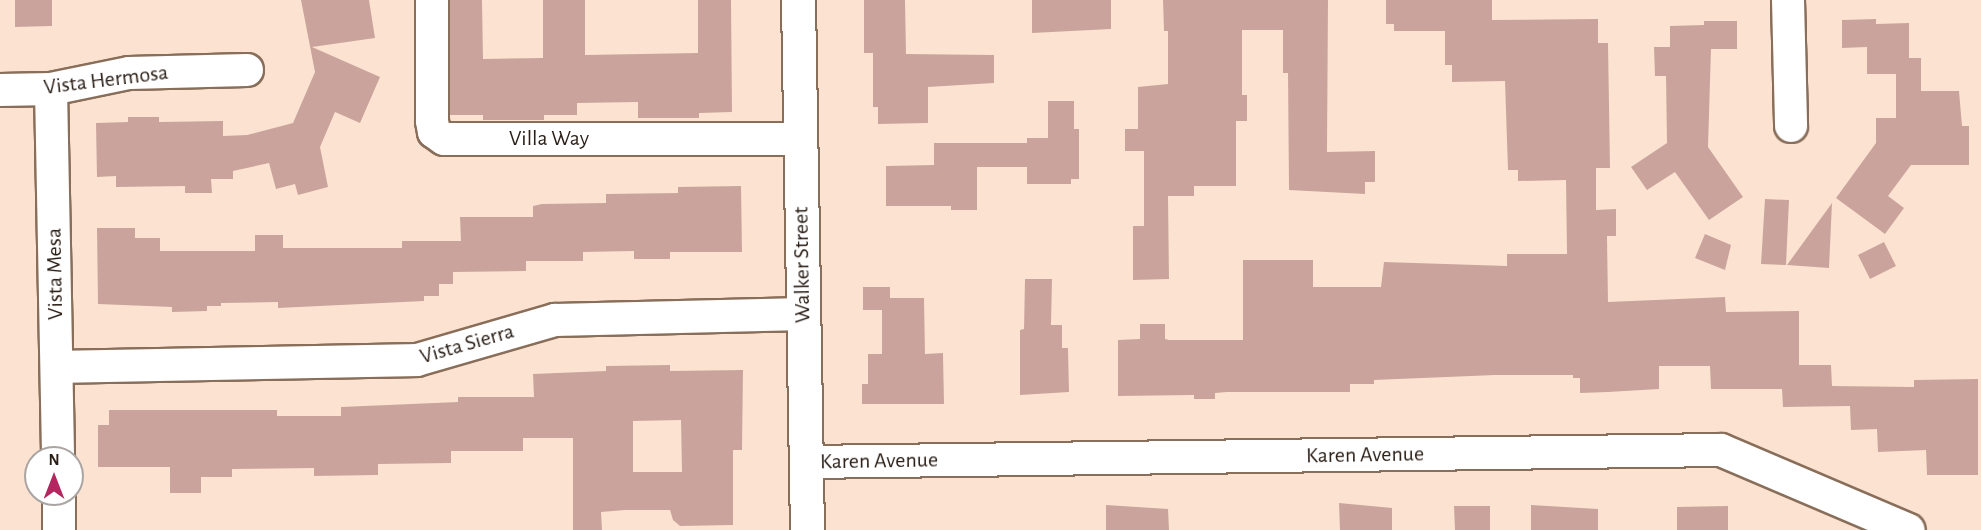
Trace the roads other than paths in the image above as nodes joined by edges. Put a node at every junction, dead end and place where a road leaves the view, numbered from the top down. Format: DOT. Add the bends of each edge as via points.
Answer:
graph roads {
  1 [pos="432,0"];
  2 [pos="798,0"];
  3 [pos="1788,0"];
  4 [pos="247,69"];
  5 [pos="51,89"];
  6 [pos="0,90"];
  7 [pos="1791,126"];
  8 [pos="799,139"];
  9 [pos="804,314"];
  10 [pos="57,367"];
  11 [pos="58,446"];
  12 [pos="806,462"];
  13 [pos="59,506"];
  14 [pos="59,530"];
  15 [pos="807,530"];
  16 [pos="1909,530"];
  1 -- 8 [label="street, Villa Way" via="432,121 434,132 444,139"];
  2 -- 8 [label="main road, Walker Street"];
  3 -- 7 [label="street"];
  4 -- 5 [label="street, Vista Hermosa" via="129,73"];
  5 -- 6 [label="street, Vista Hermosa"];
  5 -- 10 [label="street, Vista Mesa"];
  8 -- 9 [label="main road, Walker Street"];
  9 -- 10 [label="street, Vista Sierra" via="555,320 417,360"];
  9 -- 12 [label="main road, Walker Street"];
  10 -- 11 [label="street, Vista Mesa"];
  12 -- 15 [label="main road, Walker Street"];
  12 -- 16 [label="street, Karen Avenue" via="1721,450"];
  13 -- 14 [label="street"];
}
